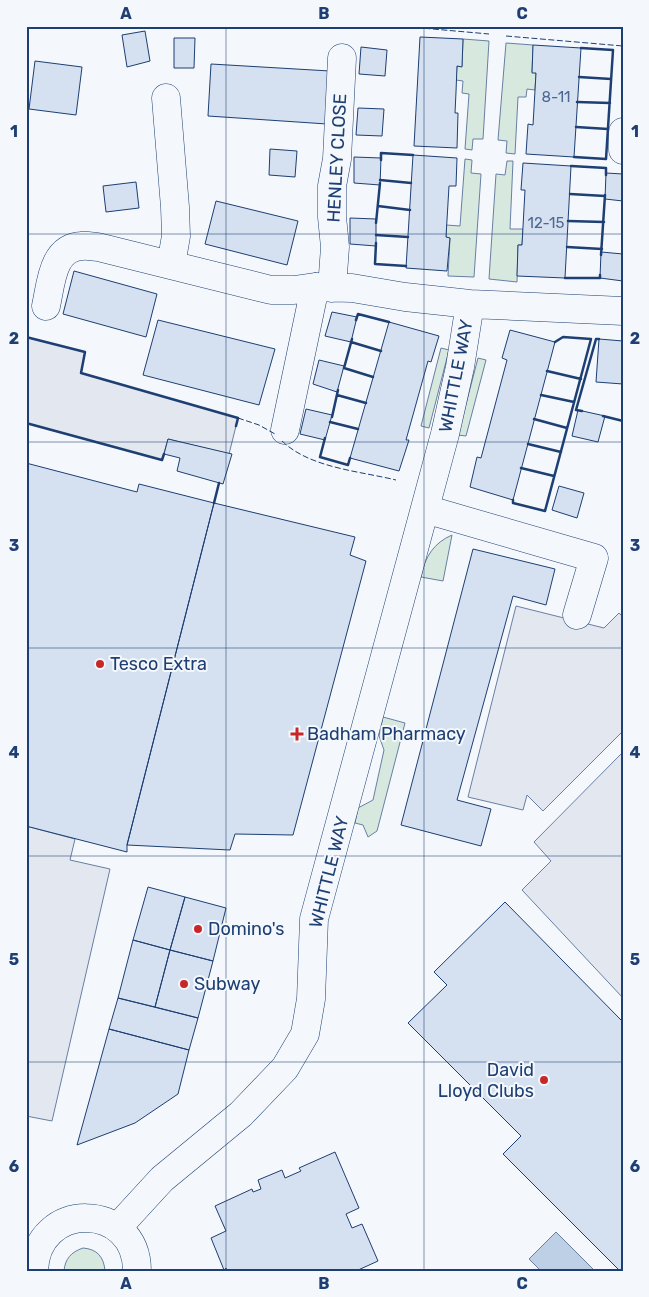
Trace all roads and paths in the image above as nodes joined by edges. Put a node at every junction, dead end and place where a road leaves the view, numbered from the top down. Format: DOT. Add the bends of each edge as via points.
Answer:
graph roads {
  1 [pos="342,58"];
  2 [pos="166,98"];
  3 [pos="623,132"];
  4 [pos="623,150"];
  5 [pos="171,266"];
  6 [pos="323,287"];
  7 [pos="470,304"];
  8 [pos="46,306"];
  9 [pos="623,311"];
  10 [pos="285,430"];
  11 [pos="425,509"];
  12 [pos="577,615"];
  13 [pos="117,1228"];
  14 [pos="34,1271"];
  15 [pos="136,1271"];
  1 -- 6 [label="street, HENLEY CLOSE" via="337,159 332,186 335,247"];
  2 -- 5 [label="street" via="176,236"];
  3 -- 4 [label="street"];
  5 -- 6 [label="street" via="271,290"];
  5 -- 8 [label="street" via="98,247 80,246 63,252 55,264"];
  6 -- 7 [label="street"];
  6 -- 10 [label="street, HENLEY CLOSE"];
  7 -- 9 [label="street, WHITTLE WAY"];
  7 -- 11 [label="street, WHITTLE WAY" via="458,376"];
  11 -- 12 [label="street" via="594,558"];
  11 -- 13 [label="street, WHITTLE WAY" via="314,919 311,999 305,1034 285,1068 247,1108 162,1179"];
  13 -- 14 [label="street" via="89,1217 74,1218 60,1224 39,1246"];
  13 -- 15 [label="street" via="133,1249"];
}
